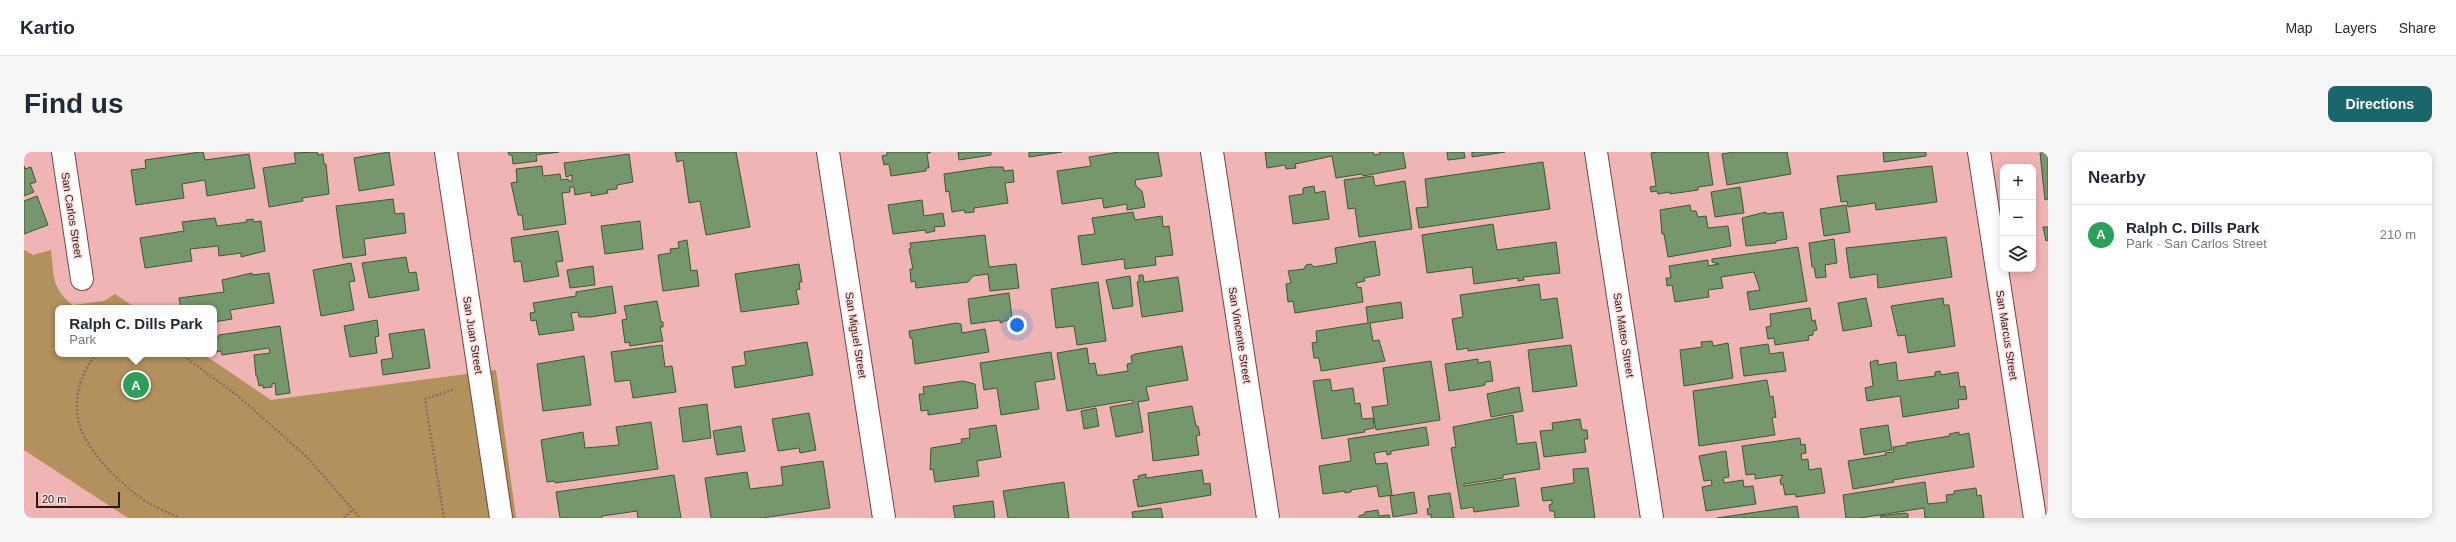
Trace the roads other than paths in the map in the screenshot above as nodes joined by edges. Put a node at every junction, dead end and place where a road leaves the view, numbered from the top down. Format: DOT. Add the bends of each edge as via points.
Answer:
graph roads {
  1 [pos="63,152"];
  2 [pos="446,152"];
  3 [pos="828,152"];
  4 [pos="1212,152"];
  5 [pos="1596,152"];
  6 [pos="1979,152"];
  7 [pos="82,279"];
  8 [pos="501,518"];
  9 [pos="884,518"];
  10 [pos="1268,518"];
  11 [pos="1652,518"];
  12 [pos="2034,518"];
  1 -- 7 [label="street, San Carlos Street"];
  2 -- 8 [label="street, San Juan Street"];
  3 -- 9 [label="street, San Miguel Street"];
  4 -- 10 [label="street, San Vincente Street"];
  5 -- 11 [label="street, San Mateo Street"];
  6 -- 12 [label="street, San Marcus Street"];
}
